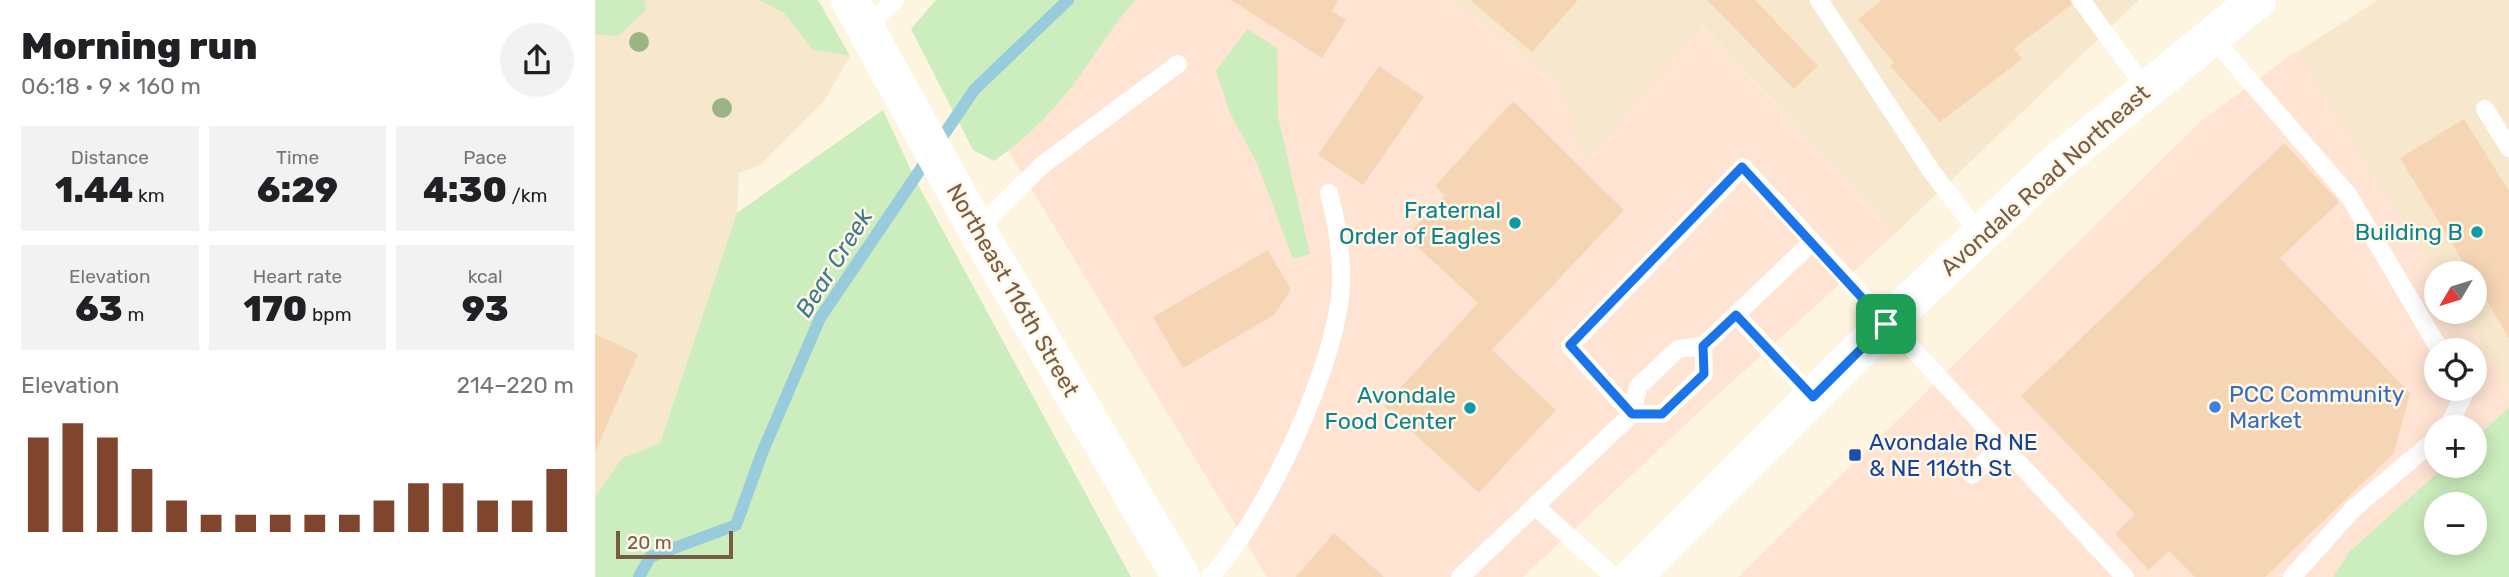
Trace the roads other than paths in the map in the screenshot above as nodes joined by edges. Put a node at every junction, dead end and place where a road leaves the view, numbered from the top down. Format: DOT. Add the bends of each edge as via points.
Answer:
graph roads {
  1 [pos="895,0"];
  2 [pos="1819,0"];
  3 [pos="2081,0"];
  4 [pos="2257,0"];
  5 [pos="858,13"];
  6 [pos="2211,36"];
  7 [pos="1178,64"];
  8 [pos="2146,89"];
  9 [pos="2485,109"];
  10 [pos="2509,148"];
  11 [pos="1329,193"];
  12 [pos="977,230"];
  13 [pos="1981,236"];
  14 [pos="1811,243"];
  15 [pos="1736,315"];
  16 [pos="1886,324"];
  17 [pos="2433,338"];
  18 [pos="1703,346"];
  19 [pos="1813,397"];
  20 [pos="1632,414"];
  21 [pos="2001,446"];
  22 [pos="2424,449"];
  23 [pos="1972,475"];
  24 [pos="1535,506"];
  25 [pos="1181,577"];
  26 [pos="1210,577"];
  27 [pos="1460,577"];
  28 [pos="1614,577"];
  29 [pos="1633,577"];
  30 [pos="2125,577"];
  31 [pos="2292,577"];
  1 -- 5 [label="lane"];
  2 -- 13 [label="lane" via="1932,172"];
  3 -- 8 [label="lane"];
  4 -- 6 [label="main road, Avondale Road Northeast"];
  5 -- 12 [label="main road, Northeast 116th Street"];
  6 -- 8 [label="main road, Avondale Road Northeast"];
  6 -- 17 [label="lane" via="2349,196"];
  7 -- 12 [label="lane" via="1041,166"];
  8 -- 13 [label="main road, Avondale Road Northeast" via="2052,167"];
  9 -- 10 [label="lane"];
  11 -- 26 [label="lane" via="1340,232 1341,285 1335,326 1286,458 1235,549"];
  12 -- 25 [label="main road, Northeast 116th Street"];
  13 -- 16 [label="main road, Avondale Road Northeast"];
  14 -- 15 [label="lane"];
  14 -- 16 [label="lane"];
  14 -- 20 [label="lane" via="1742,167 1570,345"];
  15 -- 18 [label="lane"];
  15 -- 19 [label="lane"];
  16 -- 19 [label="main road, Avondale Road Northeast"];
  16 -- 21 [label="lane"];
  18 -- 20 [label="lane" via="1678,349 1637,387"];
  18 -- 20 [label="lane" via="1704,374 1681,397 1662,414"];
  19 -- 29 [label="main road, Avondale Road Northeast"];
  20 -- 24 [label="lane"];
  21 -- 23 [label="lane"];
  21 -- 30 [label="lane"];
  22 -- 31 [label="lane" via="2354,508"];
  24 -- 27 [label="lane"];
  24 -- 28 [label="lane"];
}
